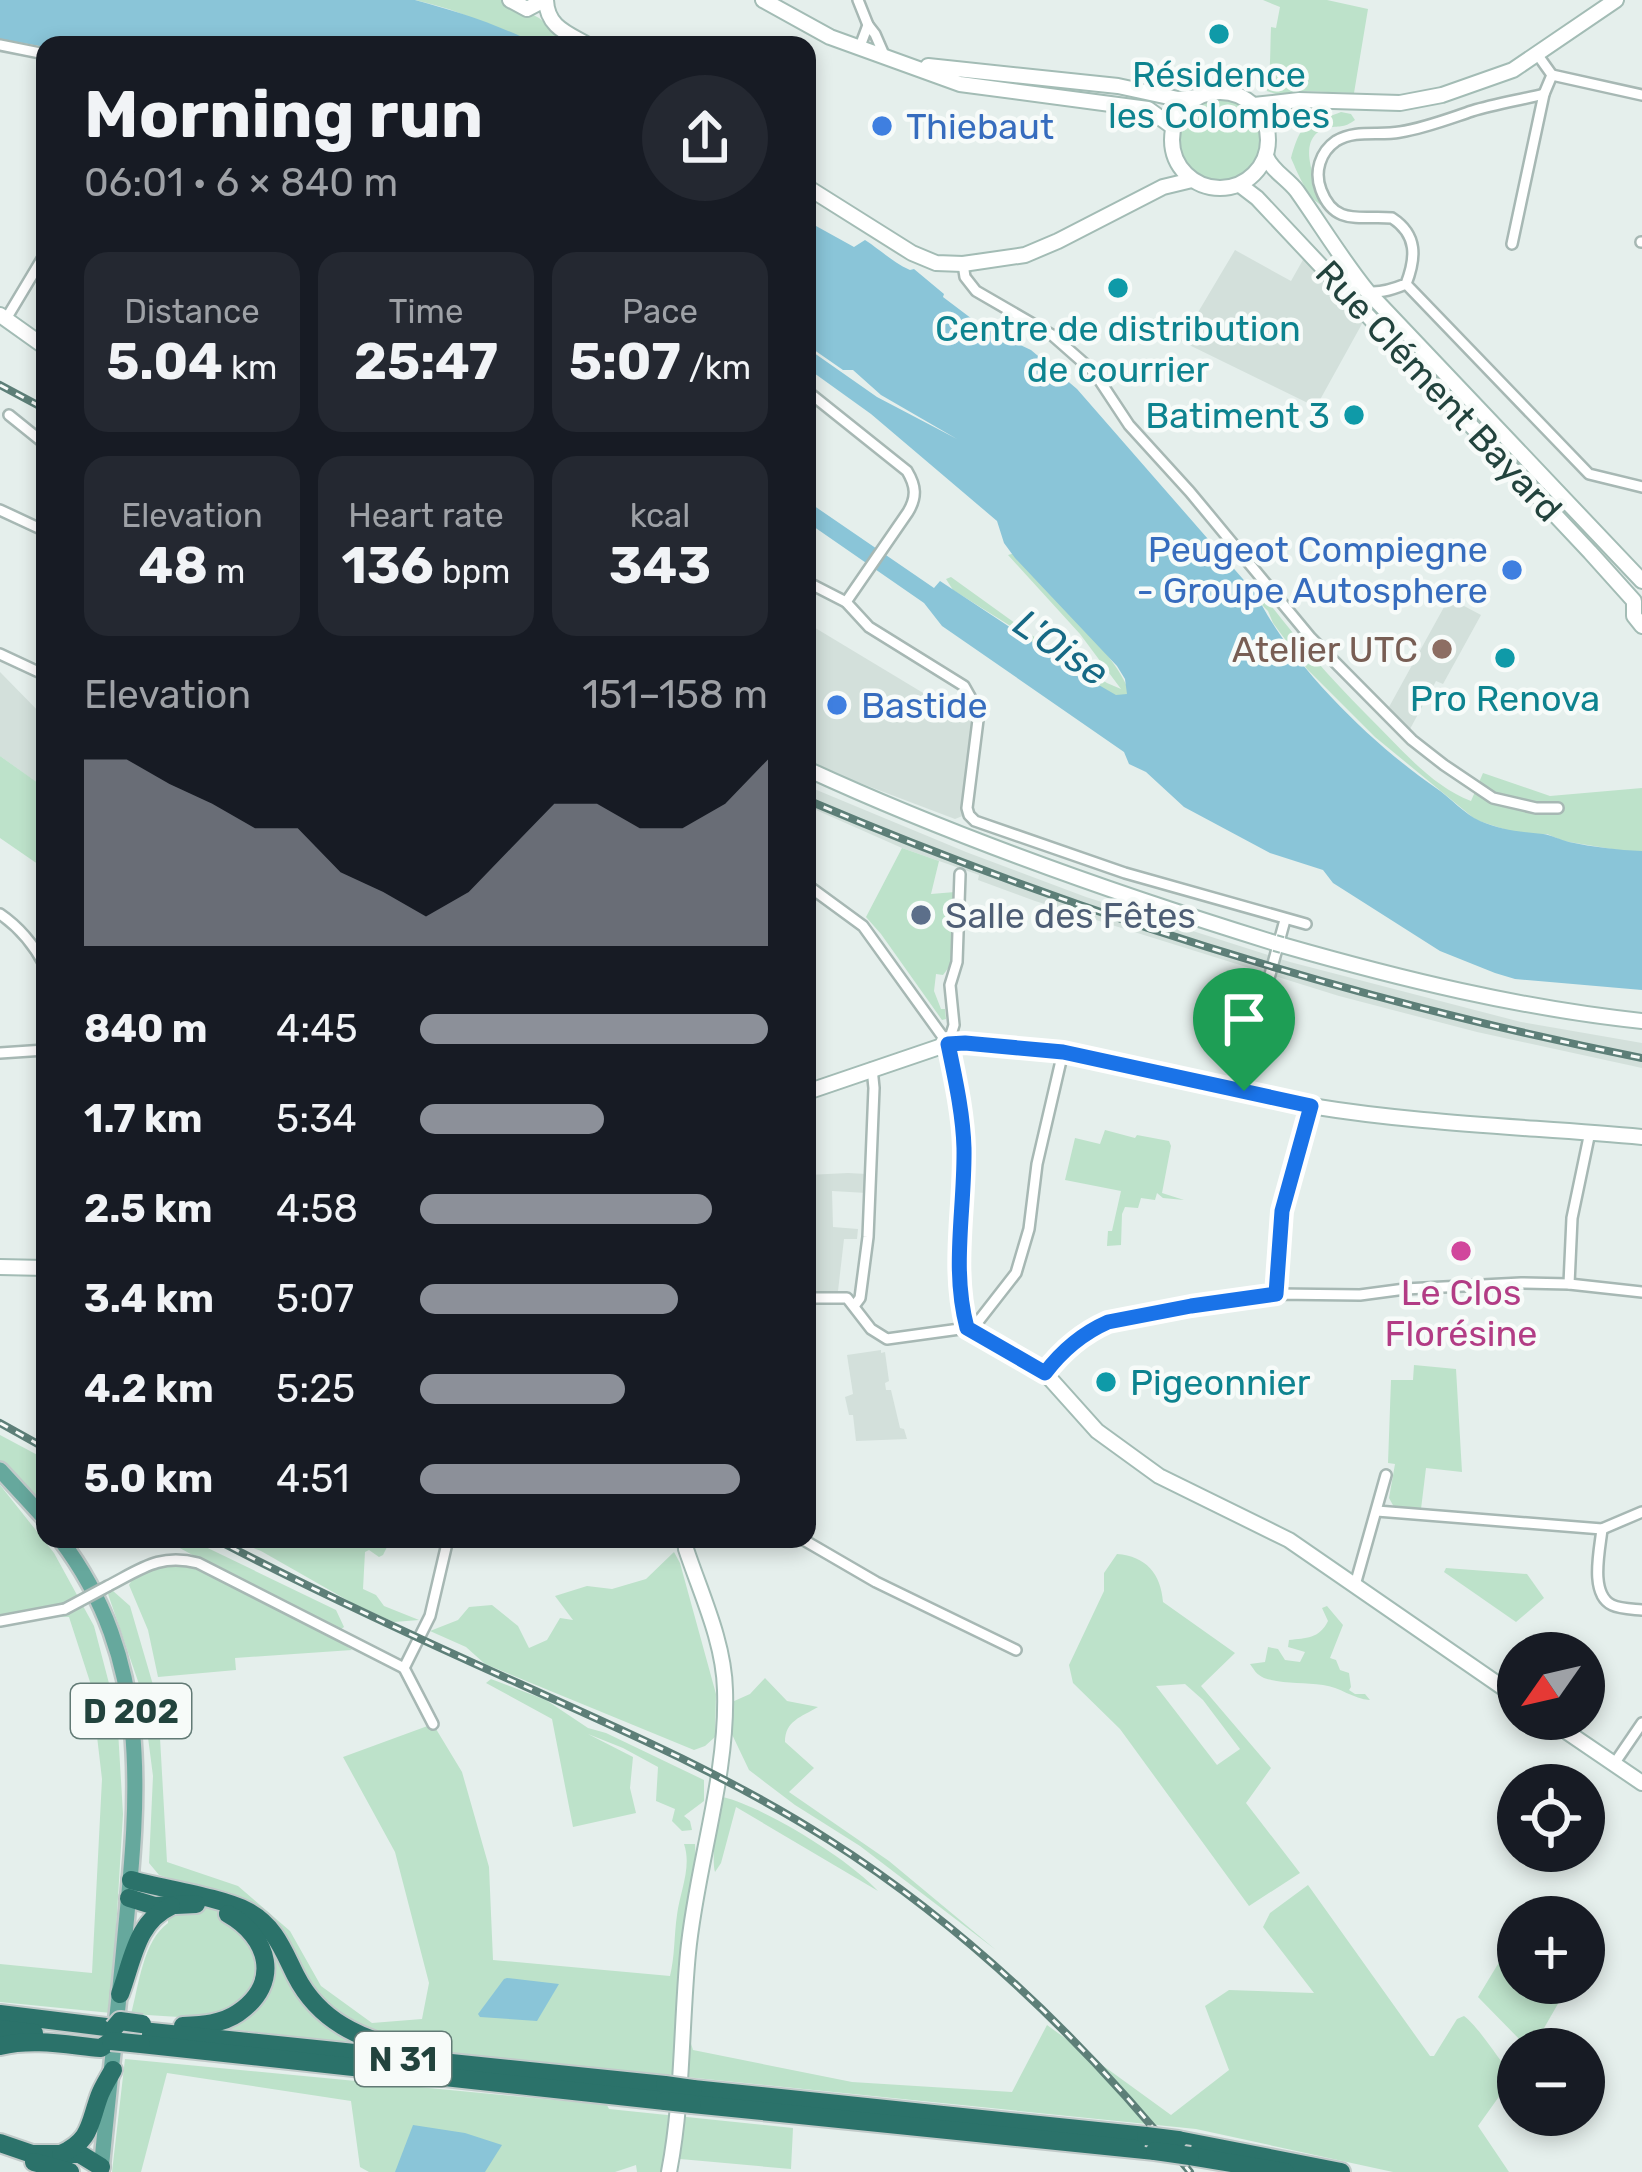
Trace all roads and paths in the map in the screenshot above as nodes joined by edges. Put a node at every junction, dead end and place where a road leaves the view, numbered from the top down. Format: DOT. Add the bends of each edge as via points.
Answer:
graph roads {
  1 [pos="510,0"];
  2 [pos="545,0"];
  3 [pos="763,0"];
  4 [pos="858,0"];
  5 [pos="1616,0"];
  6 [pos="527,9"];
  7 [pos="552,24"];
  8 [pos="868,25"];
  9 [pos="573,36"];
  10 [pos="0,45"];
  11 [pos="860,49"];
  12 [pos="36,52"];
  13 [pos="1538,54"];
  14 [pos="884,57"];
  15 [pos="905,63"];
  16 [pos="1552,75"];
  17 [pos="1544,94"];
  18 [pos="1642,95"];
  19 [pos="1197,97"];
  20 [pos="1299,100"];
  21 [pos="1254,105"];
  22 [pos="1173,127"];
  23 [pos="1268,136"];
  24 [pos="1266,156"];
  25 [pos="1178,164"];
  26 [pos="1192,180"];
  27 [pos="1240,185"];
  28 [pos="1163,187"];
  29 [pos="816,193"];
  30 [pos="1300,244"];
  31 [pos="1512,244"];
  32 [pos="963,264"];
  33 [pos="36,268"];
  34 [pos="1406,284"];
  35 [pos="1368,292"];
  36 [pos="3,317"];
  37 [pos="36,341"];
  38 [pos="816,398"];
  39 [pos="8,415"];
  40 [pos="36,437"];
  41 [pos="1642,487"];
  42 [pos="0,510"];
  43 [pos="36,527"];
  44 [pos="1642,580"];
  45 [pos="816,587"];
  46 [pos="1638,597"];
  47 [pos="846,602"];
  48 [pos="1642,626"];
  49 [pos="0,654"];
  50 [pos="36,671"];
  51 [pos="816,773"];
  52 [pos="1558,808"];
  53 [pos="960,874"];
  54 [pos="816,892"];
  55 [pos="0,914"];
  56 [pos="1285,920"];
  57 [pos="1306,924"];
  58 [pos="36,950"];
  59 [pos="1642,1021"];
  60 [pos="948,1044"];
  61 [pos="36,1051"];
  62 [pos="1063,1052"];
  63 [pos="0,1053"];
  64 [pos="872,1068"];
  65 [pos="816,1090"];
  66 [pos="1244,1091"];
  67 [pos="1311,1106"];
  68 [pos="1589,1132"];
  69 [pos="1642,1137"];
  70 [pos="0,1267"];
  71 [pos="36,1268"];
  72 [pos="1569,1283"];
  73 [pos="1642,1292"];
  74 [pos="1276,1294"];
  75 [pos="816,1298"];
  76 [pos="854,1306"];
  77 [pos="967,1328"];
  78 [pos="1045,1373"];
  79 [pos="0,1470"];
  80 [pos="1386,1475"];
  81 [pos="36,1509"];
  82 [pos="1377,1511"];
  83 [pos="1642,1512"];
  84 [pos="1602,1529"];
  85 [pos="816,1547"];
  86 [pos="65,1548"];
  87 [pos="446,1548"];
  88 [pos="686,1548"];
  89 [pos="1355,1585"];
  90 [pos="1642,1610"];
  91 [pos="0,1621"];
  92 [pos="1016,1650"];
  93 [pos="404,1668"];
  94 [pos="1497,1683"];
  95 [pos="1642,1723"];
  96 [pos="433,1724"];
  97 [pos="1579,1740"];
  98 [pos="1614,1764"];
  99 [pos="1642,1784"];
  100 [pos="130,1889"];
  101 [pos="175,1904"];
  102 [pos="120,1994"];
  103 [pos="0,2014"];
  104 [pos="0,2029"];
  105 [pos="142,2033"];
  106 [pos="87,2037"];
  107 [pos="0,2046"];
  108 [pos="112,2070"];
  109 [pos="500,2070"];
  110 [pos="665,2093"];
  111 [pos="0,2143"];
  112 [pos="1184,2148"];
  113 [pos="0,2153"];
  114 [pos="58,2155"];
  115 [pos="101,2170"];
  116 [pos="70,2172"];
  117 [pos="669,2172"];
  118 [pos="1285,2172"];
  119 [pos="1341,2172"];
  1 -- 6 [label="street"];
  2 -- 6 [label="street"];
  2 -- 7 [label="street"];
  3 -- 11 [label="street"];
  4 -- 8 [label="street"];
  5 -- 13 [label="street"];
  6 -- 7 [label="street"];
  7 -- 9 [label="street"];
  8 -- 11 [label="street"];
  8 -- 14 [label="street"];
  10 -- 12 [label="street"];
  11 -- 14 [label="street"];
  13 -- 16 [label="street"];
  13 -- 20 [label="street" via="1489,80 1416,101"];
  14 -- 15 [label="street"];
  15 -- 19 [label="street"];
  15 -- 22 [label="street" via="960,84 1148,109"];
  16 -- 17 [label="street"];
  16 -- 18 [label="street"];
  17 -- 31 [label="street"];
  17 -- 34 [label="street" via="1395,133 1357,133 1323,152 1318,179 1338,214 1392,218 1408,233 1414,255"];
  19 -- 21 [label="street" via="1231,92"];
  19 -- 22 [label="street"];
  20 -- 21 [label="street"];
  20 -- 23 [label="street"];
  21 -- 23 [label="street"];
  22 -- 25 [label="street"];
  23 -- 24 [label="street"];
  24 -- 27 [label="street"];
  24 -- 35 [label="street, Rue Clément Bayard"];
  25 -- 26 [label="street"];
  25 -- 28 [label="street"];
  26 -- 27 [label="street"];
  26 -- 28 [label="street"];
  27 -- 30 [label="street, Rue Clément Bayard"];
  28 -- 32 [label="street" via="1025,255"];
  29 -- 32 [label="street" via="912,253"];
  30 -- 35 [label="street"];
  30 -- 46 [label="street, Rue Clément Bayard"];
  32 -- 52 [label="street" via="976,291 1052,335 1094,372 1129,425 1311,638 1412,740 1493,798"];
  33 -- 36 [label="street"];
  34 -- 35 [label="street"];
  34 -- 41 [label="street" via="1589,474"];
  35 -- 44 [label="street, Rue Clément Bayard"];
  36 -- 37 [label="street"];
  38 -- 47 [label="street" via="907,471 914,487 913,505"];
  39 -- 40 [label="street"];
  42 -- 43 [label="street"];
  45 -- 47 [label="street"];
  46 -- 48 [label="street, Rue Clément Bayard" via="1634,616"];
  47 -- 56 [label="street" via="869,627 964,686 978,720 968,808 975,820"];
  49 -- 50 [label="street"];
  51 -- 59 [label="street" via="1066,875 1279,944 1494,1000"];
  53 -- 60 [label="street"];
  54 -- 60 [label="street" via="863,926"];
  55 -- 58 [label="street"];
  56 -- 57 [label="street"];
  56 -- 66 [label="street"];
  60 -- 62 [label="street"];
  60 -- 64 [label="street"];
  60 -- 77 [label="street" via="964,1146 957,1276"];
  61 -- 63 [label="street"];
  62 -- 66 [label="street"];
  62 -- 77 [label="street" via="1016,1273"];
  64 -- 65 [label="street"];
  64 -- 76 [label="street" via="867,1258"];
  66 -- 67 [label="street"];
  67 -- 68 [label="street"];
  67 -- 74 [label="street" via="1282,1211"];
  68 -- 69 [label="street"];
  68 -- 72 [label="street"];
  70 -- 71 [label="street"];
  72 -- 73 [label="street"];
  72 -- 74 [label="street"];
  74 -- 78 [label="street" via="1108,1322"];
  75 -- 76 [label="street" via="847,1298"];
  76 -- 77 [label="street" via="887,1339"];
  77 -- 78 [label="street"];
  78 -- 89 [label="street" via="1097,1431 1159,1476 1289,1540"];
  79 -- 81 [label="main road"];
  80 -- 82 [label="street"];
  82 -- 84 [label="street"];
  82 -- 89 [label="street"];
  83 -- 84 [label="street"];
  84 -- 90 [label="street" via="1598,1586 1613,1606"];
  85 -- 92 [label="street"];
  86 -- 100 [label="main road, D 202" via="106,1622 128,1696 137,1801"];
  87 -- 93 [label="street" via="430,1616"];
  88 -- 117 [label="street" via="725,1688 690,1931"];
  89 -- 94 [label="street"];
  91 -- 93 [label="street, bridge" via="65,1610 156,1561 183,1559"];
  93 -- 96 [label="street"];
  95 -- 98 [label="street"];
  97 -- 98 [label="street"];
  98 -- 99 [label="street"];
  100 -- 101 [label="highway" via="154,1906"];
  100 -- 102 [label="main road, D 202"];
  100 -- 109 [label="highway" via="247,1911 276,1934 314,2003 349,2031"];
  101 -- 102 [label="highway" via="145,1925"];
  101 -- 105 [label="highway" via="243,1922 265,1959 261,1989 222,2021"];
  102 -- 108 [label="main road, D 202"];
  103 -- 106 [label="highway, N 31"];
  104 -- 106 [label="highway, N 31"];
  105 -- 106 [label="highway, N 31, bridge"];
  105 -- 109 [label="highway, N 31"];
  105 -- 110 [label="highway, N 31"];
  106 -- 107 [label="highway"];
  108 -- 114 [label="highway" via="91,2127"];
  108 -- 115 [label="main road, D 202"];
  109 -- 110 [label="highway, N 31"];
  110 -- 112 [label="highway, N 31, bridge"];
  111 -- 114 [label="highway"];
  112 -- 118 [label="highway, N 31"];
  112 -- 119 [label="highway, N 31"];
  113 -- 116 [label="highway"];
  114 -- 115 [label="highway" via="80,2154"];
}
